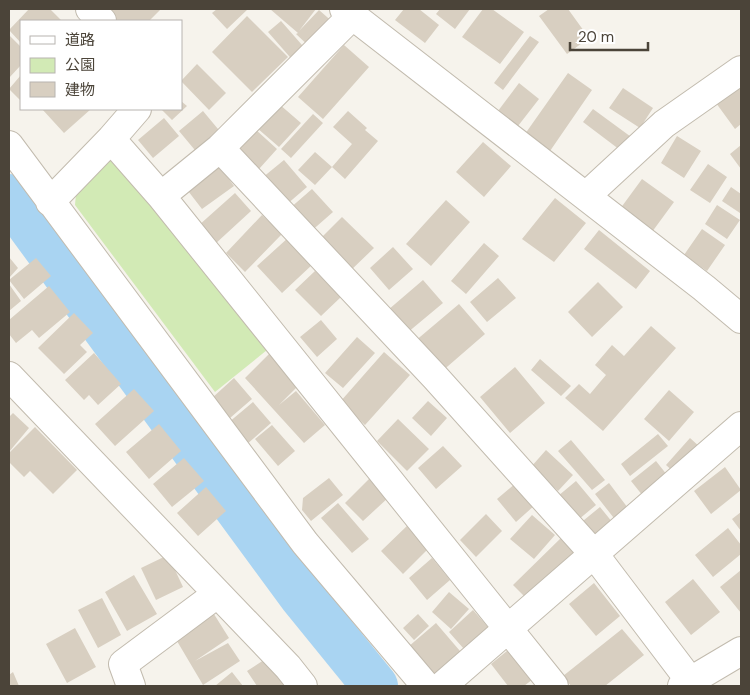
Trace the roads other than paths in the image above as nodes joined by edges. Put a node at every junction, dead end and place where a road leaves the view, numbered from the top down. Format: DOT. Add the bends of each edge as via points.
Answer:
graph roads {
  1 [pos="90,9"];
  2 [pos="348,12"];
  3 [pos="101,20"];
  4 [pos="741,70"];
  5 [pos="136,110"];
  6 [pos="111,139"];
  7 [pos="9,145"];
  8 [pos="220,148"];
  9 [pos="161,196"];
  10 [pos="586,196"];
  11 [pos="50,202"];
  12 [pos="741,319"];
  13 [pos="9,376"];
  14 [pos="741,426"];
  15 [pos="594,554"];
  16 [pos="217,594"];
  17 [pos="510,629"];
  18 [pos="741,651"];
  19 [pos="126,684"];
  20 [pos="689,685"];
  21 [pos="303,686"];
  22 [pos="426,686"];
  23 [pos="442,686"];
  24 [pos="554,686"];
  1 -- 3 [label="street"];
  2 -- 8 [label="street"];
  2 -- 10 [label="street"];
  4 -- 10 [label="street" via="664,124"];
  5 -- 6 [label="street"];
  6 -- 9 [label="street"];
  6 -- 11 [label="street"];
  7 -- 11 [label="street"];
  8 -- 9 [label="street"];
  8 -- 15 [label="street" via="436,377"];
  9 -- 17 [label="street"];
  10 -- 12 [label="street"];
  11 -- 22 [label="street" via="305,543"];
  13 -- 16 [label="street"];
  14 -- 15 [label="street"];
  15 -- 17 [label="street"];
  15 -- 20 [label="street"];
  16 -- 19 [label="street" via="123,664"];
  16 -- 21 [label="street"];
  17 -- 23 [label="street"];
  17 -- 24 [label="street"];
  18 -- 20 [label="street"];
}
